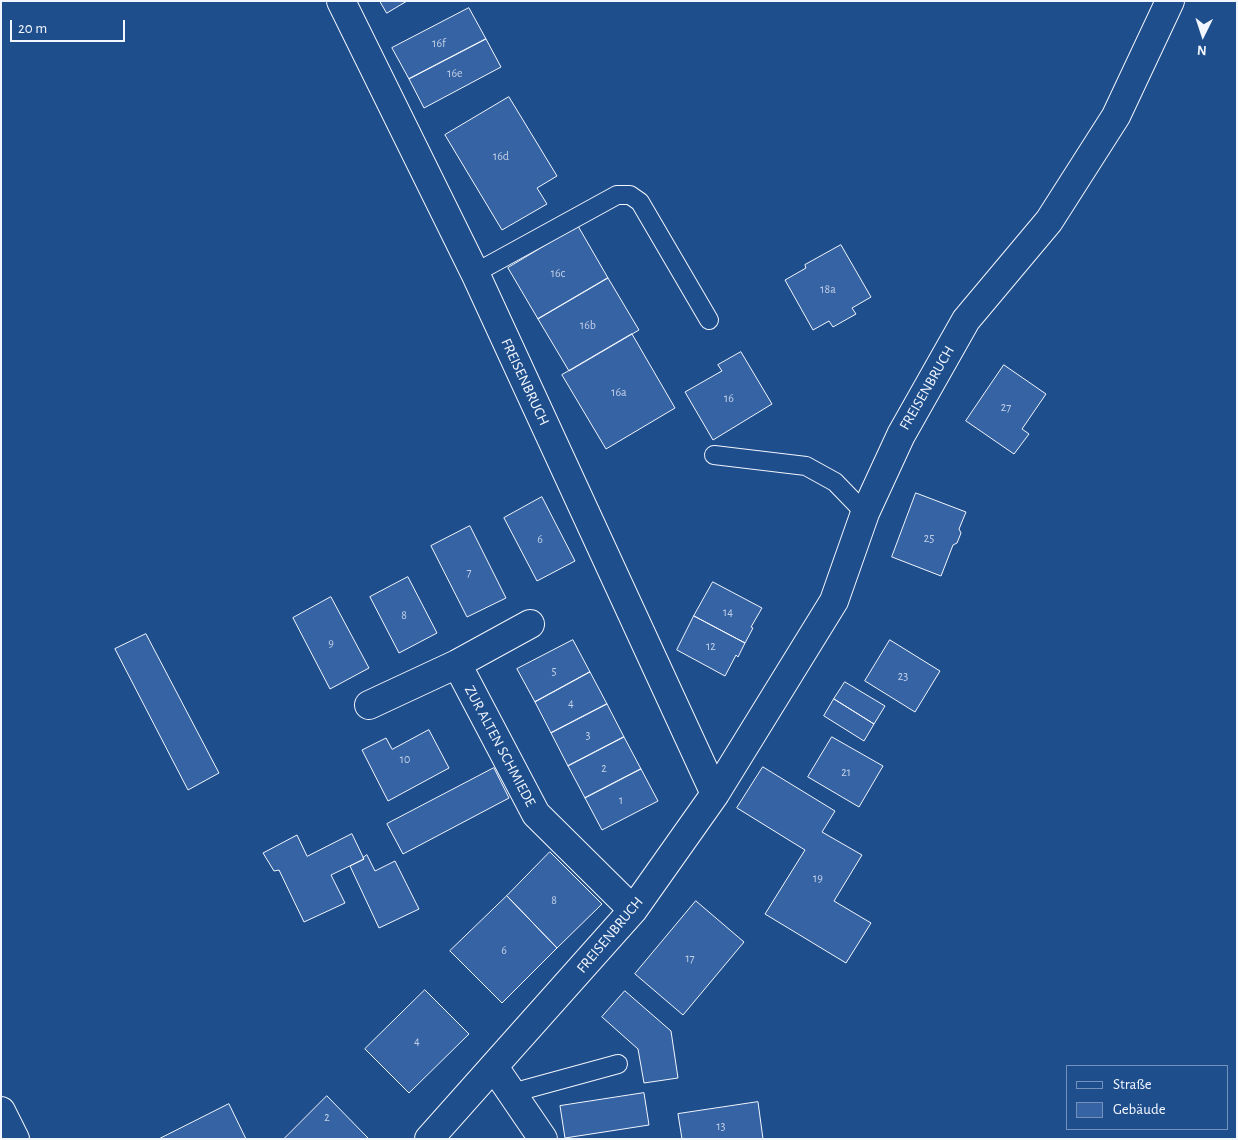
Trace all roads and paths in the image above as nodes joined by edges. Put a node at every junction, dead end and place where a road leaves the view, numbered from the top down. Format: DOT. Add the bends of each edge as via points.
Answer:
graph roads {
  1 [pos="341,1"];
  2 [pos="1170,1"];
  3 [pos="475,273"];
  4 [pos="709,320"];
  5 [pos="714,455"];
  6 [pos="865,514"];
  7 [pos="530,624"];
  8 [pos="457,664"];
  9 [pos="369,705"];
  10 [pos="715,794"];
  11 [pos="633,910"];
  12 [pos="618,1064"];
  13 [pos="494,1067"];
  14 [pos="512,1093"];
  15 [pos="1,1110"];
  16 [pos="15,1139"];
  17 [pos="429,1139"];
  18 [pos="543,1139"];
  1 -- 3 [label="street, FREISENBRUCH"];
  2 -- 6 [label="street, FREISENBRUCH" via="1116,116 1054,213 966,320 901,435"];
  3 -- 4 [label="lane" via="617,195 630,195 640,202"];
  3 -- 10 [label="street, FREISENBRUCH"];
  5 -- 6 [label="lane" via="806,466 836,482"];
  6 -- 10 [label="street, FREISENBRUCH" via="834,601"];
  7 -- 8 [label="street"];
  8 -- 9 [label="street"];
  8 -- 11 [label="street, ZUR ALTEN SCHMIEDE" via="536,814"];
  10 -- 11 [label="street, FREISENBRUCH"];
  11 -- 13 [label="street, FREISENBRUCH"];
  12 -- 14 [label="lane"];
  13 -- 14 [label="street"];
  13 -- 17 [label="street, FREISENBRUCH"];
  14 -- 18 [label="street"];
  15 -- 16 [label="street"];
}
